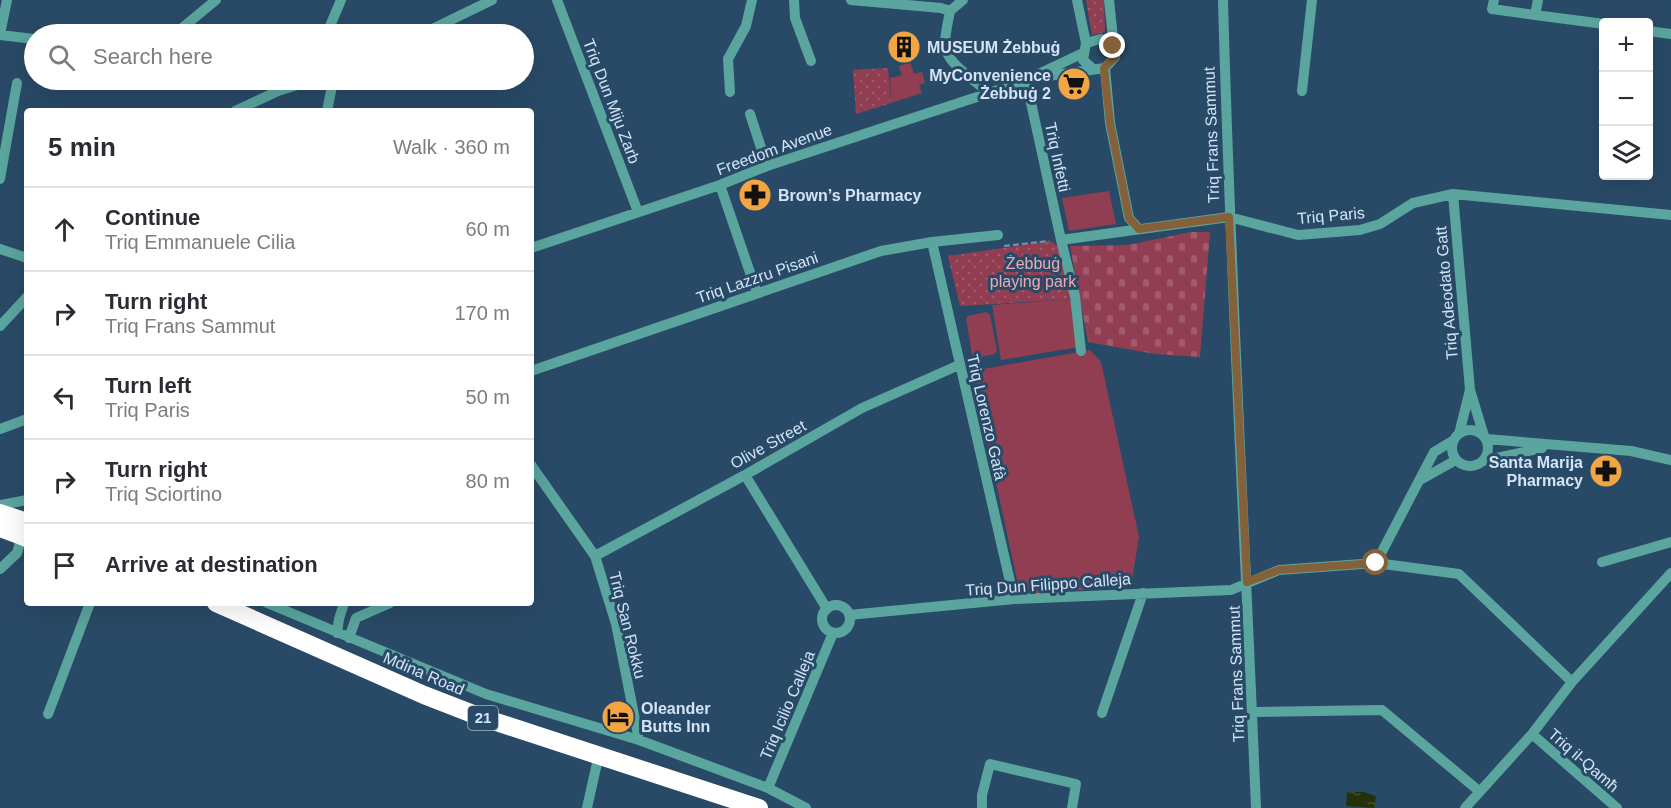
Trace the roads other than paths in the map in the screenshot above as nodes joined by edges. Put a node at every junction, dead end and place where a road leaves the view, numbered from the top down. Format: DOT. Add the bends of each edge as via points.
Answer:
graph roads {
  1 [pos="7,0"];
  2 [pos="216,0"];
  3 [pos="341,0"];
  4 [pos="492,0"];
  5 [pos="557,0"];
  6 [pos="752,0"];
  7 [pos="794,0"];
  8 [pos="850,0"];
  9 [pos="963,0"];
  10 [pos="1077,0"];
  11 [pos="1108,0"];
  12 [pos="1223,0"];
  13 [pos="1312,0"];
  14 [pos="1494,0"];
  15 [pos="1538,0"];
  16 [pos="950,11"];
  17 [pos="1535,15"];
  18 [pos="1599,23"];
  19 [pos="187,24"];
  20 [pos="331,24"];
  21 [pos="443,24"];
  22 [pos="1653,32"];
  23 [pos="1671,34"];
  24 [pos="0,35"];
  25 [pos="24,38"];
  26 [pos="1113,46"];
  27 [pos="1085,48"];
  28 [pos="811,61"];
  29 [pos="1099,69"];
  30 [pos="1026,80"];
  31 [pos="17,83"];
  32 [pos="281,90"];
  33 [pos="331,90"];
  34 [pos="1302,91"];
  35 [pos="730,92"];
  36 [pos="989,93"];
  37 [pos="241,108"];
  38 [pos="328,108"];
  39 [pos="750,114"];
  40 [pos="3,140"];
  41 [pos="767,166"];
  42 [pos="0,179"];
  43 [pos="720,184"];
  44 [pos="1453,194"];
  45 [pos="639,212"];
  46 [pos="1671,215"];
  47 [pos="1229,217"];
  48 [pos="1139,229"];
  49 [pos="995,236"];
  50 [pos="1061,240"];
  51 [pos="932,242"];
  52 [pos="534,247"];
  53 [pos="0,249"];
  54 [pos="24,257"];
  55 [pos="757,292"];
  56 [pos="24,300"];
  57 [pos="0,325"];
  58 [pos="1081,351"];
  59 [pos="959,365"];
  60 [pos="534,370"];
  61 [pos="1470,390"];
  62 [pos="24,420"];
  63 [pos="0,429"];
  64 [pos="1457,437"];
  65 [pos="1485,438"];
  66 [pos="1551,446"];
  67 [pos="1456,460"];
  68 [pos="1484,460"];
  69 [pos="1671,460"];
  70 [pos="534,469"];
  71 [pos="745,475"];
  72 [pos="1421,479"];
  73 [pos="24,501"];
  74 [pos="0,505"];
  75 [pos="0,513"];
  76 [pos="0,528"];
  77 [pos="24,531"];
  78 [pos="24,532"];
  79 [pos="24,535"];
  80 [pos="1671,542"];
  81 [pos="595,556"];
  82 [pos="1602,562"];
  83 [pos="1376,563"];
  84 [pos="0,569"];
  85 [pos="1671,573"];
  86 [pos="1247,582"];
  87 [pos="1143,593"];
  88 [pos="1014,599"];
  89 [pos="89,606"];
  90 [pos="223,606"];
  91 [pos="274,606"];
  92 [pos="344,606"];
  93 [pos="383,606"];
  94 [pos="826,609"];
  95 [pos="849,615"];
  96 [pos="337,633"];
  97 [pos="833,633"];
  98 [pos="349,638"];
  99 [pos="1572,682"];
  100 [pos="1252,712"];
  101 [pos="1102,713"];
  102 [pos="48,714"];
  103 [pos="1532,734"];
  104 [pos="639,740"];
  105 [pos="599,754"];
  106 [pos="768,788"];
  107 [pos="1479,791"];
  108 [pos="587,808"];
  109 [pos="759,808"];
  110 [pos="806,808"];
  111 [pos="982,808"];
  112 [pos="1072,808"];
  113 [pos="1256,808"];
  114 [pos="1465,808"];
  115 [pos="1617,808"];
  1 -- 24 [label="street"];
  2 -- 19 [label="street"];
  3 -- 20 [label="street"];
  4 -- 21 [label="street"];
  5 -- 45 [label="street, Triq Dun Miju Zarb"];
  6 -- 35 [label="street" via="746,26 728,59"];
  7 -- 28 [label="street" via="795,18"];
  8 -- 16 [label="street"];
  9 -- 16 [label="street"];
  10 -- 27 [label="street"];
  11 -- 26 [label="street"];
  12 -- 47 [label="street, Triq Frans Sammut"];
  13 -- 34 [label="street"];
  14 -- 17 [label="street" via="1492,9"];
  15 -- 17 [label="street"];
  16 -- 36 [label="street" via="944,46 947,56"];
  17 -- 18 [label="street"];
  22 -- 23 [label="street"];
  24 -- 25 [label="street"];
  26 -- 27 [label="street" via="1101,39"];
  26 -- 29 [label="street" via="1115,57"];
  27 -- 29 [label="street" via="1083,60"];
  27 -- 30 [label="street, Freedom Avenue"];
  29 -- 30 [label="street, Freedom Avenue"];
  29 -- 48 [label="street" via="1129,218"];
  30 -- 36 [label="street, Freedom Avenue"];
  30 -- 50 [label="street, Triq Infetti"];
  31 -- 40 [label="street"];
  32 -- 37 [label="street"];
  33 -- 38 [label="street"];
  36 -- 41 [label="street, Freedom Avenue"];
  39 -- 41 [label="street"];
  40 -- 42 [label="street"];
  41 -- 43 [label="street, Freedom Avenue"];
  43 -- 45 [label="street, Freedom Avenue"];
  43 -- 55 [label="street"];
  44 -- 46 [label="street, Triq Paris"];
  44 -- 47 [label="street, Triq Paris" via="1413,203 1380,224 1360,230 1298,235"];
  44 -- 61 [label="street, Triq Adeodato Gatt"];
  45 -- 52 [label="street, Freedom Avenue"];
  47 -- 48 [label="street, Triq Paris"];
  47 -- 86 [label="street, Triq Frans Sammut"];
  48 -- 50 [label="street, Triq Paris"];
  49 -- 51 [label="street, Triq Lazzru Pisani"];
  50 -- 58 [label="street, Triq Infetti" via="1075,296"];
  51 -- 55 [label="street, Triq Lazzru Pisani" via="881,250"];
  51 -- 59 [label="street, Triq Lorenzo Gafà"];
  53 -- 54 [label="street"];
  55 -- 60 [label="street, Triq Lazzru Pisani"];
  56 -- 57 [label="street"];
  59 -- 71 [label="street, Olive Street" via="862,408"];
  59 -- 88 [label="street, Triq Lorenzo Gafà"];
  61 -- 64 [label="street, Triq Adeodato Gatt"];
  61 -- 65 [label="street, Triq Adeodato Gatt"];
  62 -- 63 [label="street"];
  64 -- 65 [label="street" via="1474,431"];
  64 -- 67 [label="street, Triq Adeodato Gatt" via="1452,451"];
  64 -- 72 [label="street" via="1434,452"];
  65 -- 66 [label="street"];
  65 -- 68 [label="street, Triq Adeodato Gatt" via="1488,452"];
  66 -- 68 [label="street"];
  66 -- 69 [label="street" via="1631,451"];
  67 -- 68 [label="street" via="1473,466"];
  67 -- 72 [label="street"];
  70 -- 81 [label="street, Triq San Rokku"];
  71 -- 81 [label="street, Olive Street"];
  71 -- 94 [label="street"];
  72 -- 83 [label="street"];
  73 -- 74 [label="street"];
  75 -- 77 [label="highway"];
  76 -- 78 [label="highway"];
  79 -- 84 [label="street" via="17,553"];
  80 -- 82 [label="street"];
  81 -- 104 [label="street, Triq San Rokku" via="616,624"];
  83 -- 86 [label="street, Triq Dun Filippo Calleja" via="1279,570"];
  83 -- 99 [label="street, Triq Dun Filippo Calleja" via="1458,574"];
  85 -- 99 [label="street"];
  86 -- 87 [label="street, Triq Dun Filippo Calleja" via="1231,590"];
  86 -- 100 [label="street, Triq Frans Sammut"];
  87 -- 88 [label="street, Triq Dun Filippo Calleja"];
  87 -- 101 [label="street"];
  88 -- 95 [label="street, Triq Dun Filippo Calleja"];
  89 -- 102 [label="street"];
  90 -- 105 [label="highway, Mdina Road / 21" via="424,695"];
  91 -- 96 [label="street, Mdina Road"];
  92 -- 96 [label="street"];
  93 -- 98 [label="street" via="356,618"];
  94 -- 95 [label="street" via="840,606"];
  94 -- 97 [label="street" via="823,622"];
  95 -- 97 [label="street" via="849,625"];
  96 -- 98 [label="street, Mdina Road"];
  97 -- 106 [label="street, Triq Icilio Calleja"];
  98 -- 104 [label="street, Mdina Road" via="486,694"];
  99 -- 103 [label="street"];
  100 -- 107 [label="street" via="1382,710"];
  100 -- 113 [label="street, Triq Frans Sammut"];
  103 -- 107 [label="street"];
  103 -- 115 [label="street, Triq il-Qamħ"];
  104 -- 106 [label="street, Mdina Road"];
  105 -- 108 [label="street"];
  105 -- 109 [label="highway, Mdina Road / 21"];
  106 -- 110 [label="street, Mdina Road"];
  107 -- 114 [label="street"];
  111 -- 112 [label="street" via="990,764 1076,784"];
}
